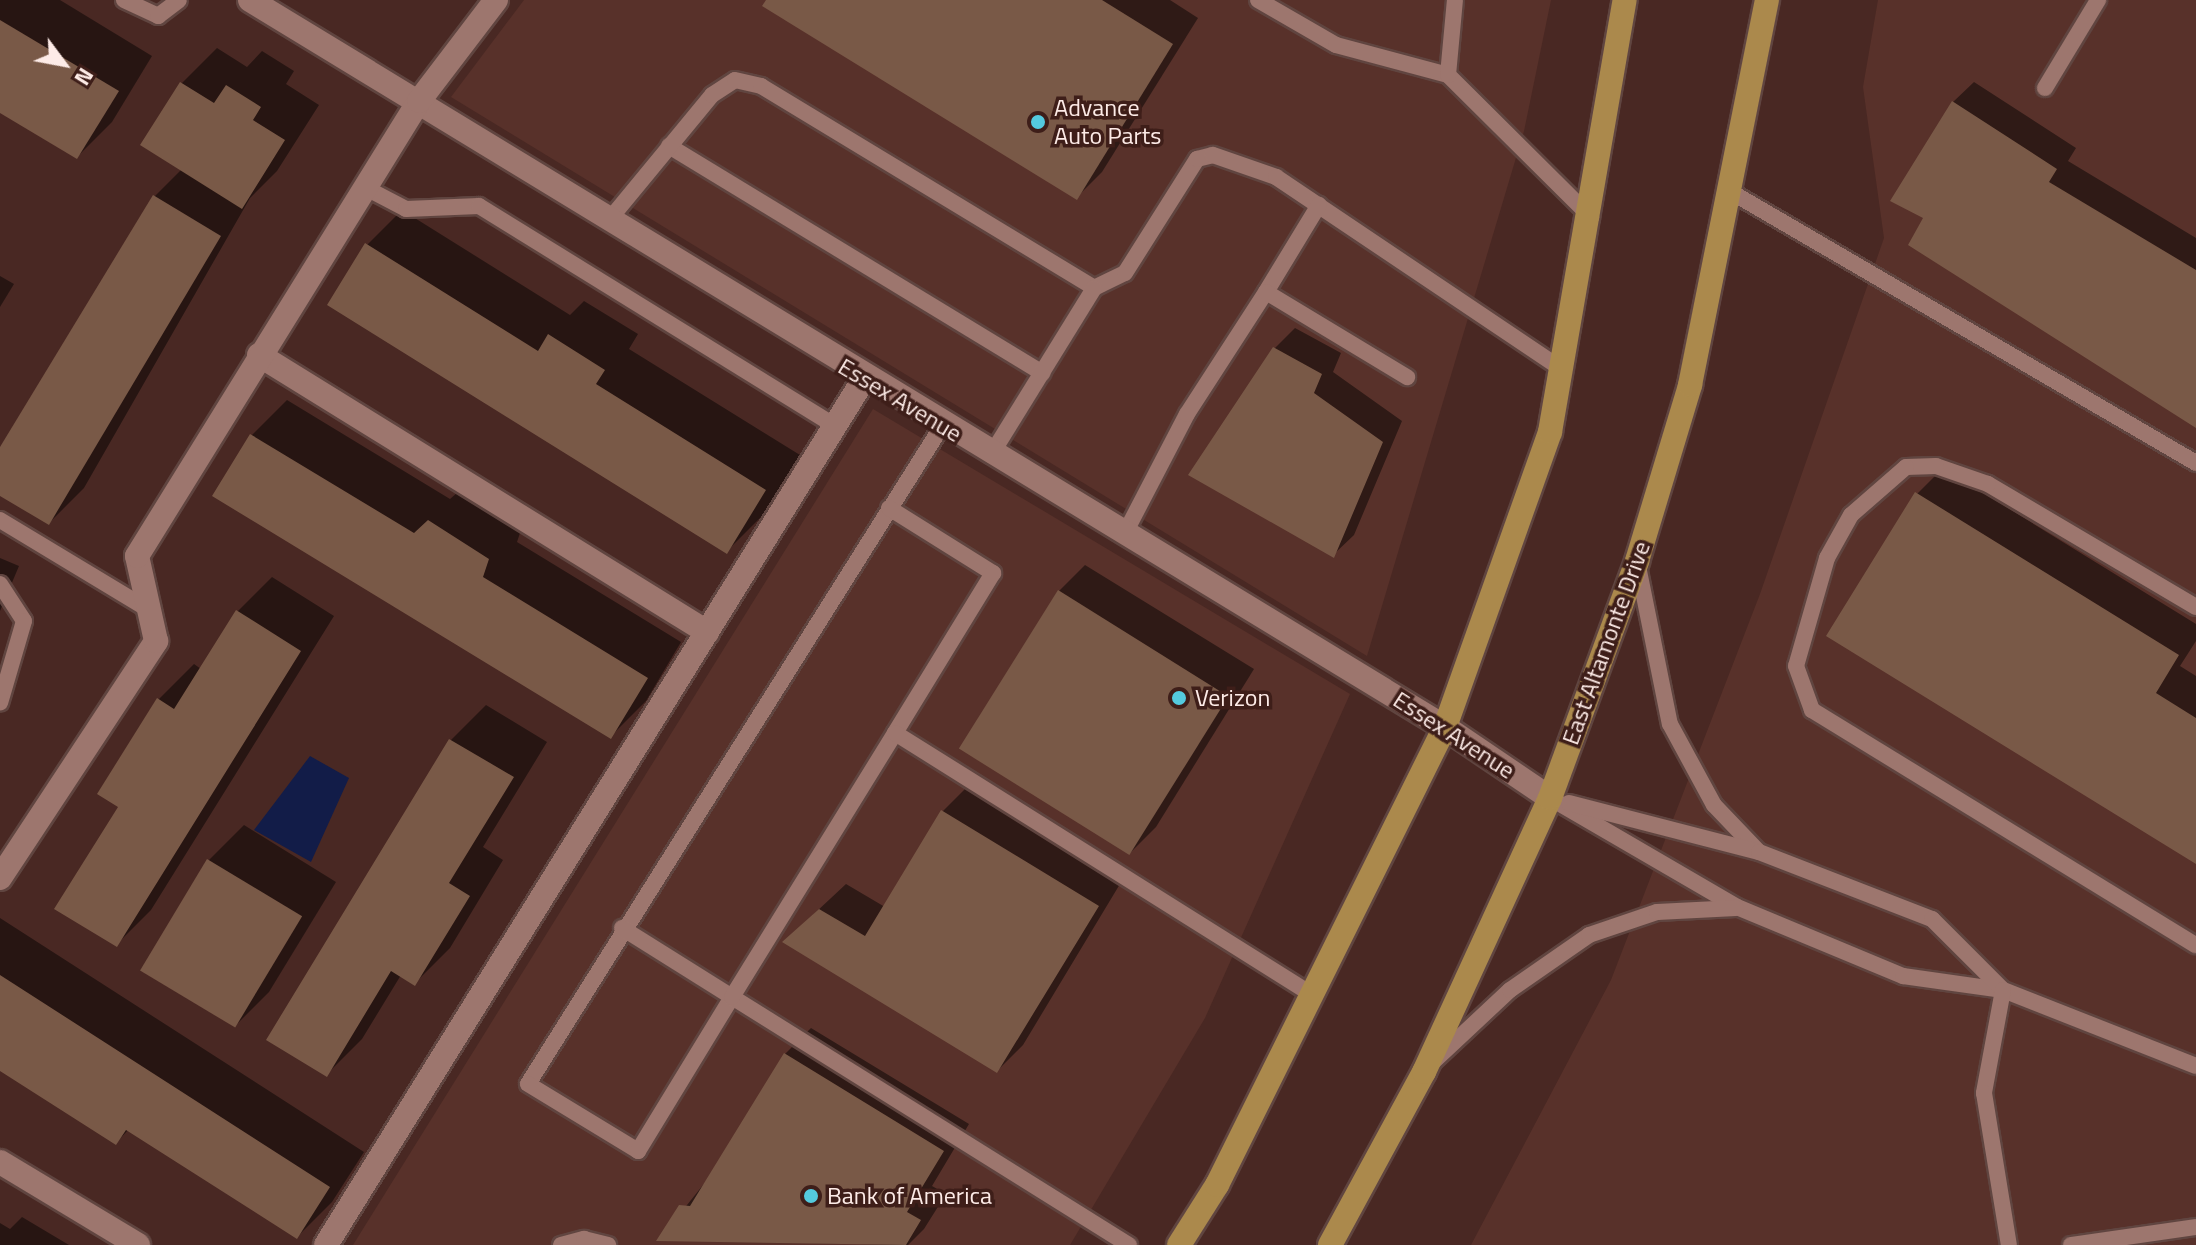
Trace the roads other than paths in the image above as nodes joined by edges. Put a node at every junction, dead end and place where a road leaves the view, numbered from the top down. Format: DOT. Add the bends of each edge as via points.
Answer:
graph roads {
  1 [pos="124,0"];
  2 [pos="179,0"];
  3 [pos="250,0"];
  4 [pos="496,0"];
  5 [pos="1258,0"];
  6 [pos="1455,0"];
  7 [pos="1625,0"];
  8 [pos="1767,0"];
  9 [pos="2098,0"];
  10 [pos="1448,75"];
  11 [pos="2045,88"];
  12 [pos="419,101"];
  13 [pos="669,146"];
  14 [pos="364,187"];
  15 [pos="1731,192"];
  16 [pos="1319,205"];
  17 [pos="1591,217"];
  18 [pos="609,220"];
  19 [pos="1094,288"];
  20 [pos="1266,292"];
  21 [pos="259,355"];
  22 [pos="1562,369"];
  23 [pos="1042,373"];
  24 [pos="1407,377"];
  25 [pos="864,379"];
  26 [pos="835,426"];
  27 [pos="942,426"];
  28 [pos="991,455"];
  29 [pos="2196,463"];
  30 [pos="889,508"];
  31 [pos="0,520"];
  32 [pos="1124,535"];
  33 [pos="1637,561"];
  34 [pos="0,584"];
  35 [pos="2196,607"];
  36 [pos="149,610"];
  37 [pos="707,632"];
  38 [pos="0,703"];
  39 [pos="1445,727"];
  40 [pos="895,733"];
  41 [pos="1550,798"];
  42 [pos="1759,852"];
  43 [pos="0,878"];
  44 [pos="1737,907"];
  45 [pos="622,928"];
  46 [pos="2196,945"];
  47 [pos="2003,990"];
  48 [pos="1312,995"];
  49 [pos="732,997"];
  50 [pos="2196,1066"];
  51 [pos="1424,1072"];
  52 [pos="0,1162"];
  53 [pos="2196,1227"];
  54 [pos="138,1245"];
  55 [pos="326,1245"];
  56 [pos="561,1245"];
  57 [pos="608,1245"];
  58 [pos="1129,1245"];
  59 [pos="1179,1245"];
  60 [pos="1330,1245"];
  61 [pos="2009,1245"];
  62 [pos="2071,1245"];
  1 -- 2 [label="lane" via="158,16"];
  3 -- 12 [label="street, Essex Avenue"];
  4 -- 12 [label="street"];
  5 -- 10 [label="lane" via="1336,45"];
  6 -- 10 [label="lane"];
  7 -- 17 [label="main road"];
  8 -- 15 [label="main road, East Altamonte Drive"];
  9 -- 11 [label="lane"];
  10 -- 17 [label="lane"];
  12 -- 14 [label="street"];
  12 -- 18 [label="street, Essex Avenue"];
  13 -- 18 [label="lane"];
  13 -- 19 [label="lane" via="712,95 735,80 761,86"];
  13 -- 23 [label="lane"];
  14 -- 21 [label="street"];
  14 -- 26 [label="lane" via="406,209 479,206"];
  15 -- 29 [label="lane"];
  15 -- 33 [label="main road, East Altamonte Drive" via="1690,385"];
  16 -- 19 [label="lane" via="1241,159 1197,159 1125,273"];
  16 -- 20 [label="lane"];
  16 -- 22 [label="lane"];
  17 -- 22 [label="main road"];
  18 -- 25 [label="street, Essex Avenue"];
  19 -- 23 [label="lane"];
  20 -- 24 [label="lane"];
  20 -- 32 [label="lane" via="1187,414"];
  21 -- 36 [label="street" via="137,556"];
  21 -- 37 [label="street"];
  22 -- 39 [label="main road" via="1550,432"];
  23 -- 28 [label="lane"];
  25 -- 26 [label="street"];
  25 -- 27 [label="street, Essex Avenue"];
  26 -- 37 [label="street"];
  27 -- 28 [label="street, Essex Avenue"];
  27 -- 30 [label="lane"];
  28 -- 32 [label="street, Essex Avenue"];
  30 -- 40 [label="lane" via="993,573"];
  30 -- 45 [label="lane"];
  31 -- 36 [label="lane"];
  32 -- 39 [label="street, Essex Avenue"];
  33 -- 41 [label="main road, East Altamonte Drive"];
  33 -- 42 [label="lane" via="1670,724 1714,805"];
  34 -- 38 [label="lane" via="24,621"];
  35 -- 46 [label="lane" via="1988,484 1936,466 1906,467 1851,515 1827,558 1796,666 1812,710"];
  36 -- 43 [label="street" via="156,641"];
  37 -- 55 [label="street"];
  39 -- 41 [label="street, Essex Avenue"];
  39 -- 48 [label="main road"];
  40 -- 48 [label="lane"];
  40 -- 49 [label="lane"];
  41 -- 42 [label="lane"];
  41 -- 44 [label="lane"];
  41 -- 51 [label="main road, East Altamonte Drive"];
  42 -- 47 [label="lane" via="1932,919"];
  44 -- 47 [label="lane" via="1903,976"];
  44 -- 51 [label="lane" via="1657,912 1589,935 1510,990"];
  45 -- 49 [label="lane"];
  45 -- 49 [label="lane" via="528,1084 638,1151"];
  47 -- 50 [label="lane"];
  47 -- 61 [label="lane" via="1984,1093"];
  48 -- 59 [label="main road"];
  49 -- 58 [label="lane"];
  51 -- 60 [label="main road, East Altamonte Drive"];
  52 -- 54 [label="street"];
  53 -- 62 [label="lane"];
  56 -- 57 [label="lane"];
}
